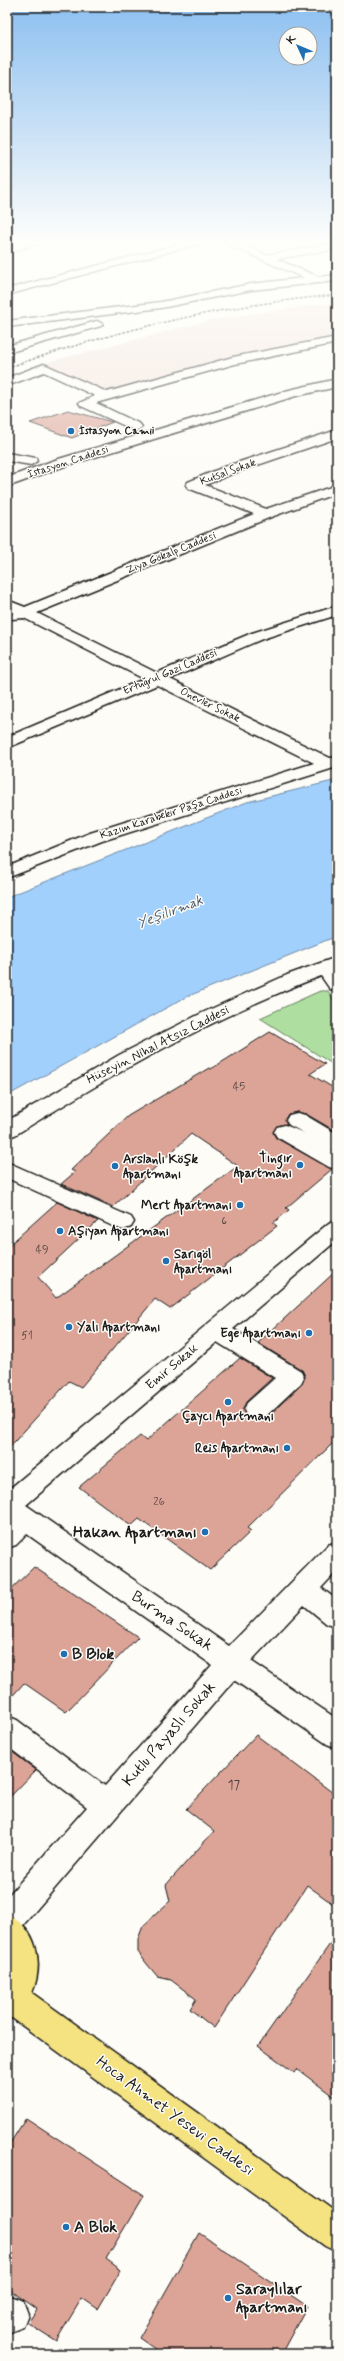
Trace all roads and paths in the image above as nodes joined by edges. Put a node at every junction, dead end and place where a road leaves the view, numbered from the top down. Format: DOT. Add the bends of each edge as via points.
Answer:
graph roads {
  1 [pos="272,353"];
  2 [pos="337,372"];
  3 [pos="7,382"];
  4 [pos="337,383"];
  5 [pos="106,396"];
  6 [pos="136,427"];
  7 [pos="337,434"];
  8 [pos="7,457"];
  9 [pos="31,461"];
  10 [pos="7,470"];
  11 [pos="7,483"];
  12 [pos="337,489"];
  13 [pos="316,496"];
  14 [pos="337,504"];
  15 [pos="266,514"];
  16 [pos="7,604"];
  17 [pos="334,612"];
  18 [pos="25,613"];
  19 [pos="7,620"];
  20 [pos="156,678"];
  21 [pos="7,743"];
  22 [pos="332,763"];
  23 [pos="7,874"];
  24 [pos="331,965"];
  25 [pos="337,985"];
  26 [pos="7,1130"];
  27 [pos="337,1144"];
  28 [pos="337,1162"];
  29 [pos="7,1169"];
  30 [pos="123,1222"];
  31 [pos="335,1233"];
  32 [pos="216,1330"];
  33 [pos="256,1410"];
  34 [pos="14,1510"];
  35 [pos="7,1537"];
  36 [pos="337,1553"];
  37 [pos="302,1589"];
  38 [pos="337,1616"];
  39 [pos="232,1662"];
  40 [pos="7,1729"];
  41 [pos="337,1734"];
  42 [pos="107,1805"];
  43 [pos="7,1920"];
  44 [pos="7,1930"];
  45 [pos="10,2001"];
  46 [pos="337,2234"];
  1 -- 5 [label="street" via="233,361"];
  2 -- 6 [label="street, İstasyon Caddesi"];
  3 -- 5 [label="street" via="44,368"];
  4 -- 11 [label="street, İstasyon Caddesi" via="293,393 57,464"];
  5 -- 6 [label="street" via="85,403"];
  6 -- 9 [label="street, İstasyon Caddesi"];
  7 -- 15 [label="street, Kutsal Sokak" via="193,485"];
  8 -- 9 [label="street"];
  9 -- 10 [label="street, İstasyon Caddesi"];
  12 -- 13 [label="street, Ziya Gökalp Caddesi"];
  13 -- 14 [label="street"];
  13 -- 15 [label="street, Ziya Gökalp Caddesi"];
  15 -- 18 [label="street, Ziya Gökalp Caddesi"];
  16 -- 18 [label="street, Onevler Sokak"];
  17 -- 20 [label="street, Ertuğrul Gazi Caddesi" via="256,636"];
  18 -- 19 [label="street, Ziya Gökalp Caddesi"];
  18 -- 20 [label="street, Onevler Sokak"];
  20 -- 21 [label="street, Ertuğrul Gazi Caddesi"];
  20 -- 22 [label="street, Onevler Sokak"];
  22 -- 23 [label="street, Kazım Karabekir Paşa Caddesi" via="96,837"];
  24 -- 25 [label="street"];
  24 -- 26 [label="street, Hüseyin Nihal Atsız Caddesi" via="204,1018 93,1077"];
  27 -- 28 [label="street" via="291,1126"];
  29 -- 30 [label="street"];
  31 -- 32 [label="street, Emir Sokak"];
  32 -- 33 [label="street" via="292,1377"];
  32 -- 34 [label="street, Emir Sokak"];
  34 -- 35 [label="street, Emir Sokak"];
  34 -- 39 [label="street, Burma Sokak"];
  36 -- 37 [label="street, Kutlu Payaslı Sokak"];
  37 -- 38 [label="street"];
  37 -- 39 [label="street, Kutlu Payaslı Sokak"];
  39 -- 41 [label="street, Burma Sokak"];
  39 -- 42 [label="street, Kutlu Payaslı Sokak"];
  40 -- 42 [label="street"];
  42 -- 43 [label="street, Kutlu Payaslı Sokak"];
  44 -- 45 [label="main road" via="22,1951 24,1967 21,1983"];
  45 -- 46 [label="main road, Hoca Ahmet Yesevi Caddesi"];
}
